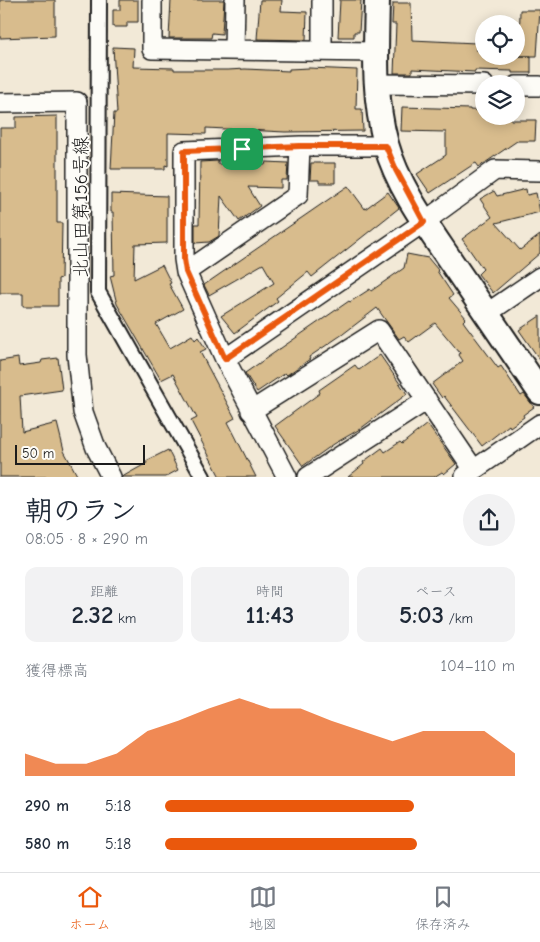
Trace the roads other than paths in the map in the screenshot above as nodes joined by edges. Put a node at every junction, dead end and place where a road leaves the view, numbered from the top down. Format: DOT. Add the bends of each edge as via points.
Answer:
graph roads {
  1 [pos="99,0"];
  2 [pos="152,0"];
  3 [pos="235,0"];
  4 [pos="322,0"];
  5 [pos="377,0"];
  6 [pos="234,50"];
  7 [pos="322,51"];
  8 [pos="376,52"];
  9 [pos="376,84"];
  10 [pos="475,85"];
  11 [pos="525,86"];
  12 [pos="540,86"];
  13 [pos="0,104"];
  14 [pos="300,146"];
  15 [pos="386,146"];
  16 [pos="540,171"];
  17 [pos="424,222"];
  18 [pos="186,272"];
  19 [pos="540,277"];
  20 [pos="486,314"];
  21 [pos="225,359"];
  22 [pos="540,392"];
  23 [pos="426,400"];
  24 [pos="251,410"];
  25 [pos="540,424"];
  26 [pos="469,473"];
  27 [pos="111,477"];
  28 [pos="202,477"];
  29 [pos="286,477"];
  30 [pos="308,477"];
  1 -- 28 [label="street, 北山田第156号線" via="98,292"];
  2 -- 6 [label="street" via="152,49"];
  3 -- 6 [label="street"];
  4 -- 7 [label="street"];
  5 -- 8 [label="street"];
  6 -- 7 [label="street"];
  7 -- 8 [label="street"];
  8 -- 9 [label="street"];
  9 -- 10 [label="street"];
  9 -- 15 [label="street"];
  11 -- 12 [label="street"];
  13 -- 27 [label="street" via="78,102 76,355 83,412"];
  14 -- 15 [label="street"];
  14 -- 18 [label="street" via="298,194"];
  14 -- 18 [label="street" via="184,151"];
  15 -- 17 [label="street"];
  16 -- 17 [label="street" via="495,170"];
  17 -- 20 [label="street"];
  17 -- 21 [label="street"];
  18 -- 21 [label="street"];
  19 -- 20 [label="street"];
  20 -- 22 [label="street"];
  21 -- 24 [label="street"];
  23 -- 24 [label="street" via="379,330"];
  23 -- 26 [label="street"];
  23 -- 30 [label="street"];
  24 -- 29 [label="street"];
  25 -- 26 [label="street"];
}
